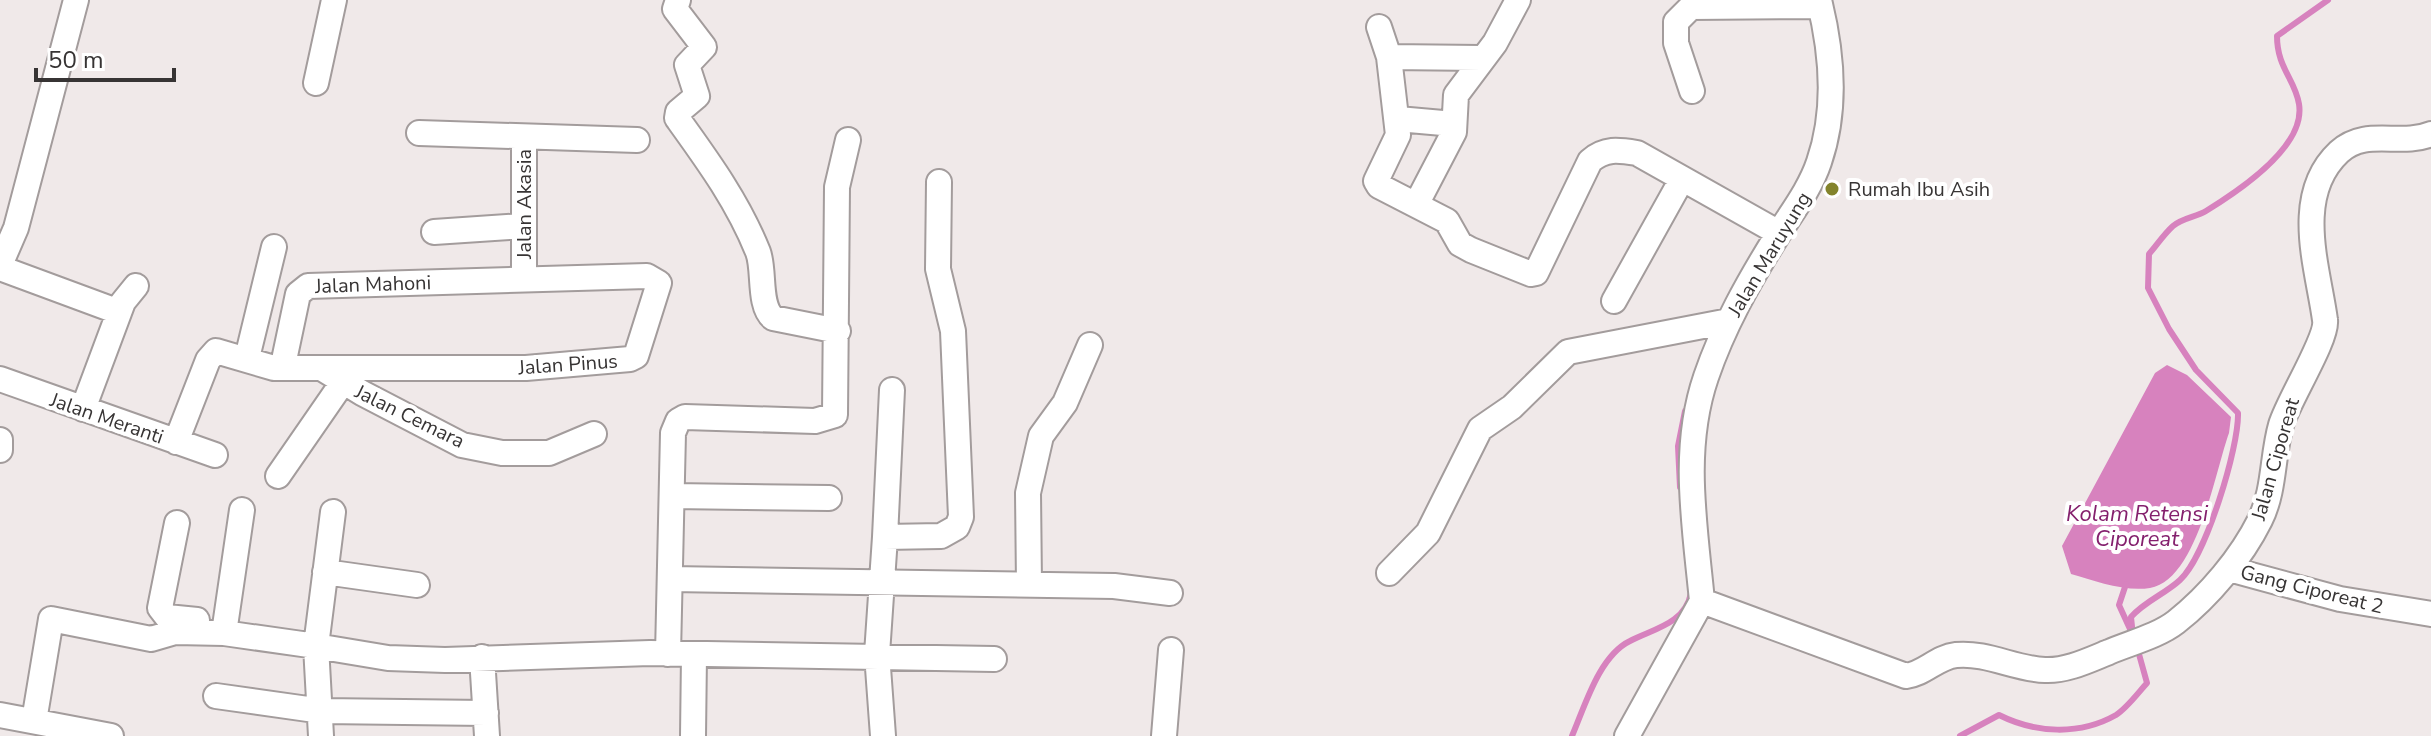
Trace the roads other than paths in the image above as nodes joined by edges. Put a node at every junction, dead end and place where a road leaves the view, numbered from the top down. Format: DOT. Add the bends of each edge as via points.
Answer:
graph roads {
  1 [pos="76,0"];
  2 [pos="334,0"];
  3 [pos="678,0"];
  4 [pos="1518,0"];
  5 [pos="1820,3"];
  6 [pos="1379,27"];
  7 [pos="1389,57"];
  8 [pos="1481,58"];
  9 [pos="316,83"];
  10 [pos="1692,91"];
  11 [pos="1398,119"];
  12 [pos="1454,124"];
  13 [pos="419,133"];
  14 [pos="2431,134"];
  15 [pos="524,138"];
  16 [pos="637,140"];
  17 [pos="848,140"];
  18 [pos="1682,179"];
  19 [pos="939,182"];
  20 [pos="1417,203"];
  21 [pos="523,226"];
  22 [pos="434,232"];
  23 [pos="1779,233"];
  24 [pos="274,247"];
  25 [pos="0,266"];
  26 [pos="524,278"];
  27 [pos="136,286"];
  28 [pos="1614,301"];
  29 [pos="119,312"];
  30 [pos="1729,321"];
  31 [pos="838,331"];
  32 [pos="1090,345"];
  33 [pos="247,358"];
  34 [pos="283,365"];
  35 [pos="333,375"];
  36 [pos="0,379"];
  37 [pos="892,390"];
  38 [pos="83,409"];
  39 [pos="594,434"];
  40 [pos="0,440"];
  41 [pos="176,442"];
  42 [pos="0,450"];
  43 [pos="215,455"];
  44 [pos="278,476"];
  45 [pos="672,496"];
  46 [pos="829,498"];
  47 [pos="242,510"];
  48 [pos="333,512"];
  49 [pos="177,523"];
  50 [pos="885,537"];
  51 [pos="2229,569"];
  52 [pos="325,572"];
  53 [pos="1389,573"];
  54 [pos="671,579"];
  55 [pos="882,581"];
  56 [pos="1029,584"];
  57 [pos="417,585"];
  58 [pos="1170,593"];
  59 [pos="1702,601"];
  60 [pos="2431,614"];
  61 [pos="225,627"];
  62 [pos="316,646"];
  63 [pos="1171,650"];
  64 [pos="668,654"];
  65 [pos="877,654"];
  66 [pos="694,655"];
  67 [pos="482,657"];
  68 [pos="994,659"];
  69 [pos="216,696"];
  70 [pos="322,711"];
  71 [pos="0,715"];
  72 [pos="34,721"];
  73 [pos="486,725"];
  74 [pos="111,736"];
  75 [pos="321,736"];
  76 [pos="693,736"];
  77 [pos="883,736"];
  78 [pos="1164,736"];
  79 [pos="1627,736"];
  1 -- 25 [label="street" via="16,228"];
  2 -- 9 [label="street"];
  3 -- 31 [label="street" via="675,9 704,47 687,65 697,96 677,118 737,207 759,254 767,310 773,318"];
  4 -- 8 [label="street" via="1500,36"];
  5 -- 10 [label="street" via="1691,7 1676,22 1676,32"];
  5 -- 23 [label="street, Jalan Maruyung" via="1831,60 1824,144 1811,182"];
  6 -- 7 [label="street"];
  7 -- 8 [label="street"];
  7 -- 11 [label="street"];
  8 -- 12 [label="street" via="1456,95"];
  11 -- 12 [label="street"];
  11 -- 20 [label="street" via="1398,135 1376,181"];
  12 -- 20 [label="street"];
  13 -- 15 [label="street, Jalan Akasia"];
  14 -- 51 [label="street, Jalan Ciporeat" via="2407,141 2360,140 2330,163 2315,198 2311,226 2326,329 2288,404 2260,519"];
  15 -- 16 [label="street"];
  15 -- 21 [label="street, Jalan Akasia"];
  17 -- 31 [label="street" via="837,187"];
  18 -- 20 [label="street" via="1637,153 1617,149 1597,155 1582,174 1539,268 1531,274 1460,244 1447,221"];
  18 -- 23 [label="street"];
  18 -- 28 [label="street"];
  19 -- 50 [label="street" via="938,269 953,331 961,517 957,527 941,536"];
  21 -- 22 [label="street"];
  21 -- 26 [label="street, Jalan Akasia"];
  23 -- 30 [label="street, Jalan Maruyung"];
  24 -- 33 [label="street"];
  25 -- 29 [label="street"];
  26 -- 34 [label="street, Jalan Mahoni" via="304,287"];
  26 -- 35 [label="street, Jalan Pinus" via="655,277 659,292 635,357 573,366"];
  27 -- 29 [label="street"];
  29 -- 38 [label="street"];
  30 -- 53 [label="street" via="1568,352 1512,407 1480,429 1428,533"];
  30 -- 59 [label="street, Jalan Maruyung" via="1705,379 1692,450"];
  31 -- 45 [label="street" via="835,417 685,417 673,433"];
  32 -- 56 [label="street" via="1065,403 1041,436 1028,493"];
  33 -- 34 [label="street, Jalan Pinus" via="268,368"];
  33 -- 41 [label="street, Jalan Pinus" via="212,353"];
  34 -- 35 [label="street, Jalan Pinus"];
  35 -- 39 [label="street, Jalan Cemara" via="462,445 502,453 549,453"];
  35 -- 44 [label="street"];
  36 -- 38 [label="street, Jalan Meranti"];
  37 -- 50 [label="street"];
  38 -- 41 [label="street, Jalan Meranti"];
  40 -- 42 [label="street"];
  41 -- 43 [label="street, Jalan Meranti"];
  45 -- 46 [label="street"];
  45 -- 54 [label="street"];
  47 -- 61 [label="street"];
  48 -- 52 [label="street"];
  49 -- 61 [label="street" via="162,613"];
  50 -- 55 [label="street"];
  51 -- 59 [label="street, Jalan Ciporeat" via="2174,624 2059,669 1958,655 1906,676"];
  51 -- 60 [label="street, Gang Ciporeat 2" via="2340,599"];
  52 -- 57 [label="street"];
  52 -- 62 [label="street"];
  54 -- 55 [label="street"];
  54 -- 64 [label="street"];
  55 -- 56 [label="street"];
  55 -- 65 [label="street"];
  56 -- 58 [label="street"];
  59 -- 79 [label="street"];
  61 -- 62 [label="street"];
  61 -- 72 [label="street" via="151,639 51,619"];
  62 -- 67 [label="street" via="388,658"];
  62 -- 70 [label="street"];
  63 -- 78 [label="street"];
  64 -- 66 [label="street"];
  64 -- 67 [label="street"];
  65 -- 66 [label="street"];
  65 -- 68 [label="street"];
  65 -- 77 [label="street"];
  66 -- 76 [label="street"];
  67 -- 73 [label="street"];
  69 -- 70 [label="street"];
  70 -- 73 [label="street"];
  70 -- 75 [label="street"];
  71 -- 72 [label="street"];
  72 -- 74 [label="street"];
}
